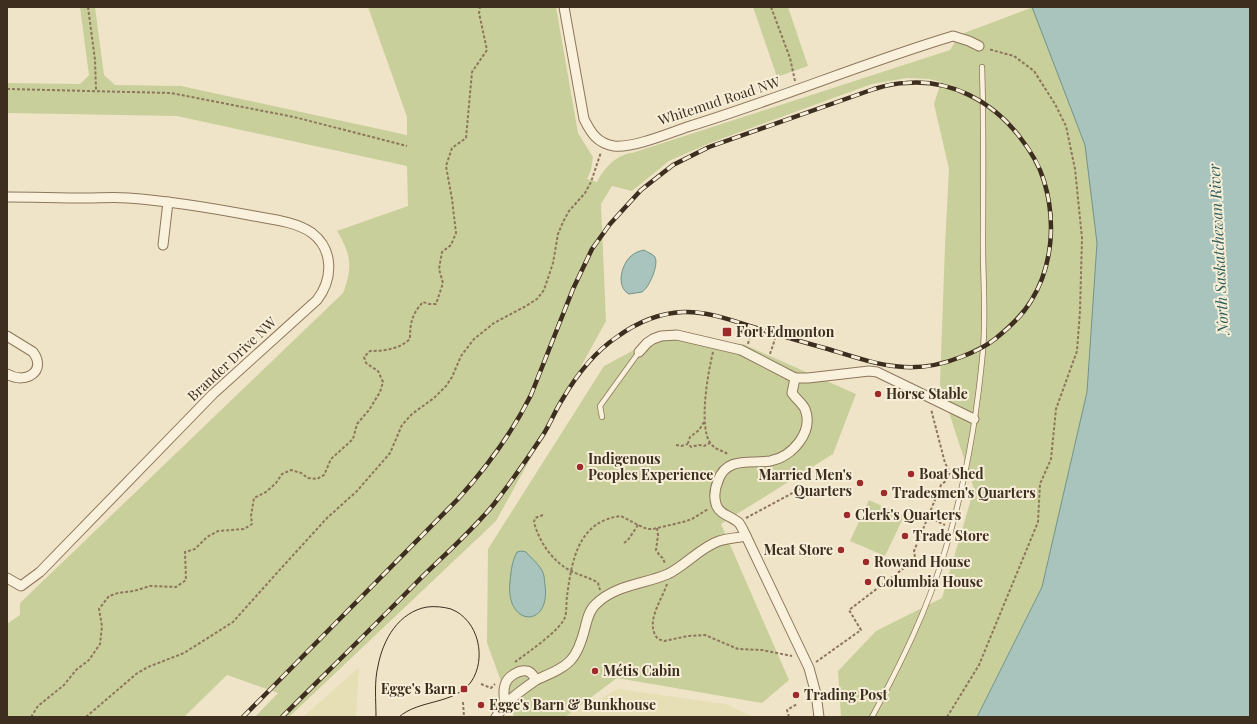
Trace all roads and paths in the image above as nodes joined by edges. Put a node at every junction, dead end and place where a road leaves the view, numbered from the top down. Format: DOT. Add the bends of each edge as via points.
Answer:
graph roads {
  1 [pos="88,7"];
  2 [pos="480,7"];
  3 [pos="564,7"];
  4 [pos="771,7"];
  5 [pos="979,46"];
  6 [pos="982,67"];
  7 [pos="7,89"];
  8 [pos="96,90"];
  9 [pos="797,90"];
  10 [pos="604,143"];
  11 [pos="407,146"];
  12 [pos="7,197"];
  13 [pos="168,202"];
  14 [pos="163,245"];
  15 [pos="751,332"];
  16 [pos="7,336"];
  17 [pos="775,339"];
  18 [pos="748,342"];
  19 [pos="715,343"];
  20 [pos="772,348"];
  21 [pos="640,352"];
  22 [pos="7,374"];
  23 [pos="795,378"];
  24 [pos="928,406"];
  25 [pos="602,417"];
  26 [pos="974,419"];
  27 [pos="705,421"];
  28 [pos="710,443"];
  29 [pos="689,444"];
  30 [pos="676,446"];
  31 [pos="735,464"];
  32 [pos="802,488"];
  33 [pos="716,504"];
  34 [pos="543,515"];
  35 [pos="926,516"];
  36 [pos="738,522"];
  37 [pos="638,525"];
  38 [pos="657,528"];
  39 [pos="952,528"];
  40 [pos="746,536"];
  41 [pos="624,543"];
  42 [pos="571,571"];
  43 [pos="667,574"];
  44 [pos="7,578"];
  45 [pos="596,604"];
  46 [pos="804,658"];
  47 [pos="515,662"];
  48 [pos="809,668"];
  49 [pos="536,680"];
  50 [pos="496,683"];
  51 [pos="481,684"];
  52 [pos="463,702"];
  53 [pos="505,704"];
  54 [pos="797,704"];
  55 [pos="31,717"];
  56 [pos="86,717"];
  57 [pos="464,717"];
  58 [pos="496,717"];
  59 [pos="789,717"];
  60 [pos="819,717"];
  61 [pos="872,717"];
  62 [pos="947,717"];
  1 -- 8 [label="path" via="94,46"];
  2 -- 55 [label="path" via="487,50 472,72 466,138 452,148 446,166 456,233 451,245 442,252 439,269 443,283 436,304 423,302 416,309 410,325 410,339 404,345 382,351 370,351 364,357 366,363 378,371 383,382 369,410 357,424 353,439 331,459 324,475 317,479 291,470 282,474 266,492 254,498 252,524 244,529 218,531 207,537 195,549 185,552 186,580 176,587 150,586 109,596 99,609 102,626 100,644 64,685 38,706"];
  3 -- 10 [label="street" via="584,119 592,135"];
  4 -- 9 [label="path" via="790,58"];
  5 -- 9 [label="street, Whitemud Road NW" via="953,36"];
  5 -- 62 [label="path" via="1014,56 1034,71 1066,126 1076,169 1082,238 1080,311 1077,351 1056,409 1051,459 1040,484 1038,522 978,665"];
  6 -- 26 [label="lane" via="984,306 983,348"];
  7 -- 8 [label="path"];
  8 -- 11 [label="path" via="171,93 294,117"];
  9 -- 10 [label="street, Whitemud Road NW" via="632,145 615,146"];
  10 -- 56 [label="path" via="591,182 563,222 544,290 537,299 494,323 474,339 461,356 446,386 412,414 402,426 390,453 233,622 184,653 136,674"];
  12 -- 13 [label="street, Brander Drive NW" via="127,198"];
  13 -- 14 [label="street"];
  13 -- 44 [label="street, Brander Drive NW" via="246,214 305,229 318,238 326,251 330,268 326,285 317,300 213,394 40,572 21,586"];
  15 -- 18 [label="path"];
  16 -- 22 [label="street" via="33,352 37,359 37,368 26,378 17,379"];
  17 -- 20 [label="path"];
  19 -- 21 [label="street" via="677,334 653,339"];
  19 -- 23 [label="street" via="741,350"];
  19 -- 27 [label="path" via="707,385"];
  21 -- 25 [label="lane" via="600,406"];
  23 -- 26 [label="street" via="877,372"];
  23 -- 31 [label="street" via="792,393 807,415 807,424 799,443 788,453 770,461 746,461"];
  24 -- 35 [label="path" via="950,472"];
  26 -- 39 [label="lane"];
  27 -- 28 [label="path"];
  27 -- 29 [label="path" via="690,437"];
  28 -- 29 [label="path" via="693,447"];
  28 -- 31 [label="path" via="720,452 730,456"];
  29 -- 30 [label="path"];
  31 -- 33 [label="street" via="719,477 715,487"];
  32 -- 36 [label="path"];
  33 -- 36 [label="street" via="718,510"];
  33 -- 38 [label="path" via="692,519"];
  34 -- 42 [label="path" via="535,518 538,532 552,557"];
  35 -- 39 [label="path"];
  35 -- 48 [label="path" via="911,566 904,568 849,610 861,630"];
  36 -- 40 [label="street"];
  37 -- 38 [label="path" via="647,529"];
  37 -- 41 [label="path"];
  37 -- 42 [label="path" via="621,516 594,526 582,538"];
  38 -- 43 [label="path" via="656,550 665,560"];
  39 -- 61 [label="lane" via="932,590 896,673"];
  40 -- 43 [label="street" via="719,541"];
  40 -- 46 [label="street"];
  42 -- 45 [label="path" via="591,578 598,584 600,596"];
  42 -- 47 [label="path" via="565,617 560,626"];
  43 -- 45 [label="street" via="626,587"];
  43 -- 46 [label="path" via="667,585 654,619 653,631 658,639 664,641 705,635 738,649 762,650"];
  45 -- 49 [label="street" via="590,611 580,645 572,660 562,668"];
  46 -- 48 [label="street"];
  48 -- 60 [label="street"];
  49 -- 53 [label="street"];
  49 -- 53 [label="street" via="527,671 520,671 511,676 505,684"];
  50 -- 51 [label="path" via="491,688"];
  52 -- 57 [label="path"];
  53 -- 58 [label="street"];
  54 -- 59 [label="path" via="787,710"];
}
